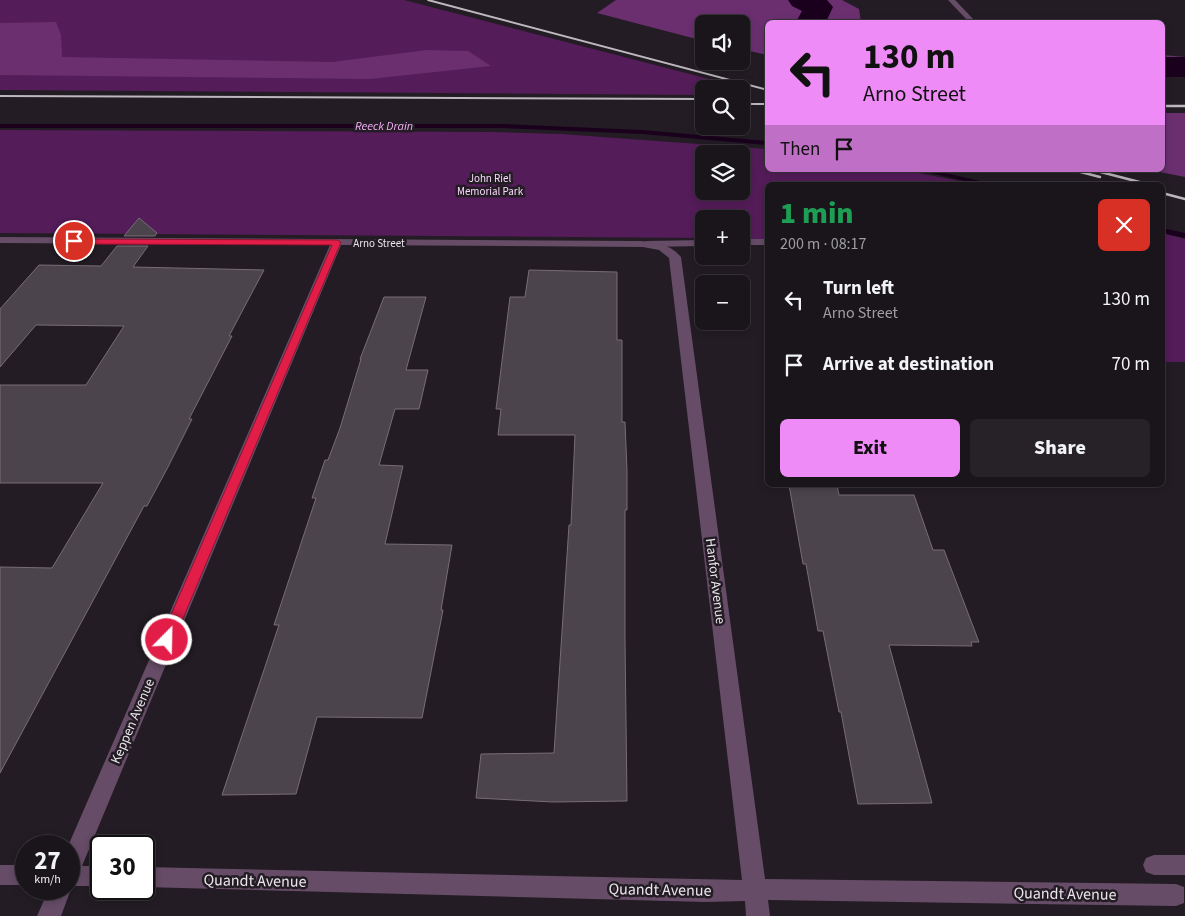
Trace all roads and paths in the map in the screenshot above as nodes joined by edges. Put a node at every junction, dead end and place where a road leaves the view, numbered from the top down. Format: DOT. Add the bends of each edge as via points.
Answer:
graph roads {
  1 [pos="951,0"];
  2 [pos="972,20"];
  3 [pos="1,241"];
  4 [pos="337,242"];
  5 [pos="695,242"];
  6 [pos="750,242"];
  7 [pos="765,242"];
  8 [pos="647,244"];
  9 [pos="666,250"];
  10 [pos="80,843"];
  11 [pos="1154,865"];
  12 [pos="1185,865"];
  13 [pos="0,875"];
  14 [pos="15,875"];
  15 [pos="155,877"];
  16 [pos="756,890"];
  17 [pos="1176,894"];
  18 [pos="55,900"];
  19 [pos="48,916"];
  20 [pos="758,916"];
  1 -- 2 [label="street"];
  3 -- 4 [label="street, Arno Street"];
  4 -- 8 [label="street, Arno Street"];
  4 -- 10 [label="street, Keppen Avenue"];
  5 -- 8 [label="street"];
  6 -- 7 [label="street"];
  8 -- 9 [label="street, Arno Street"];
  9 -- 16 [label="street, Hanfor Avenue" via="675,257"];
  11 -- 12 [label="street"];
  13 -- 14 [label="street"];
  15 -- 16 [label="street, Quandt Avenue"];
  16 -- 17 [label="street, Quandt Avenue"];
  16 -- 20 [label="street, Hanfor Avenue"];
  18 -- 19 [label="street"];
}
